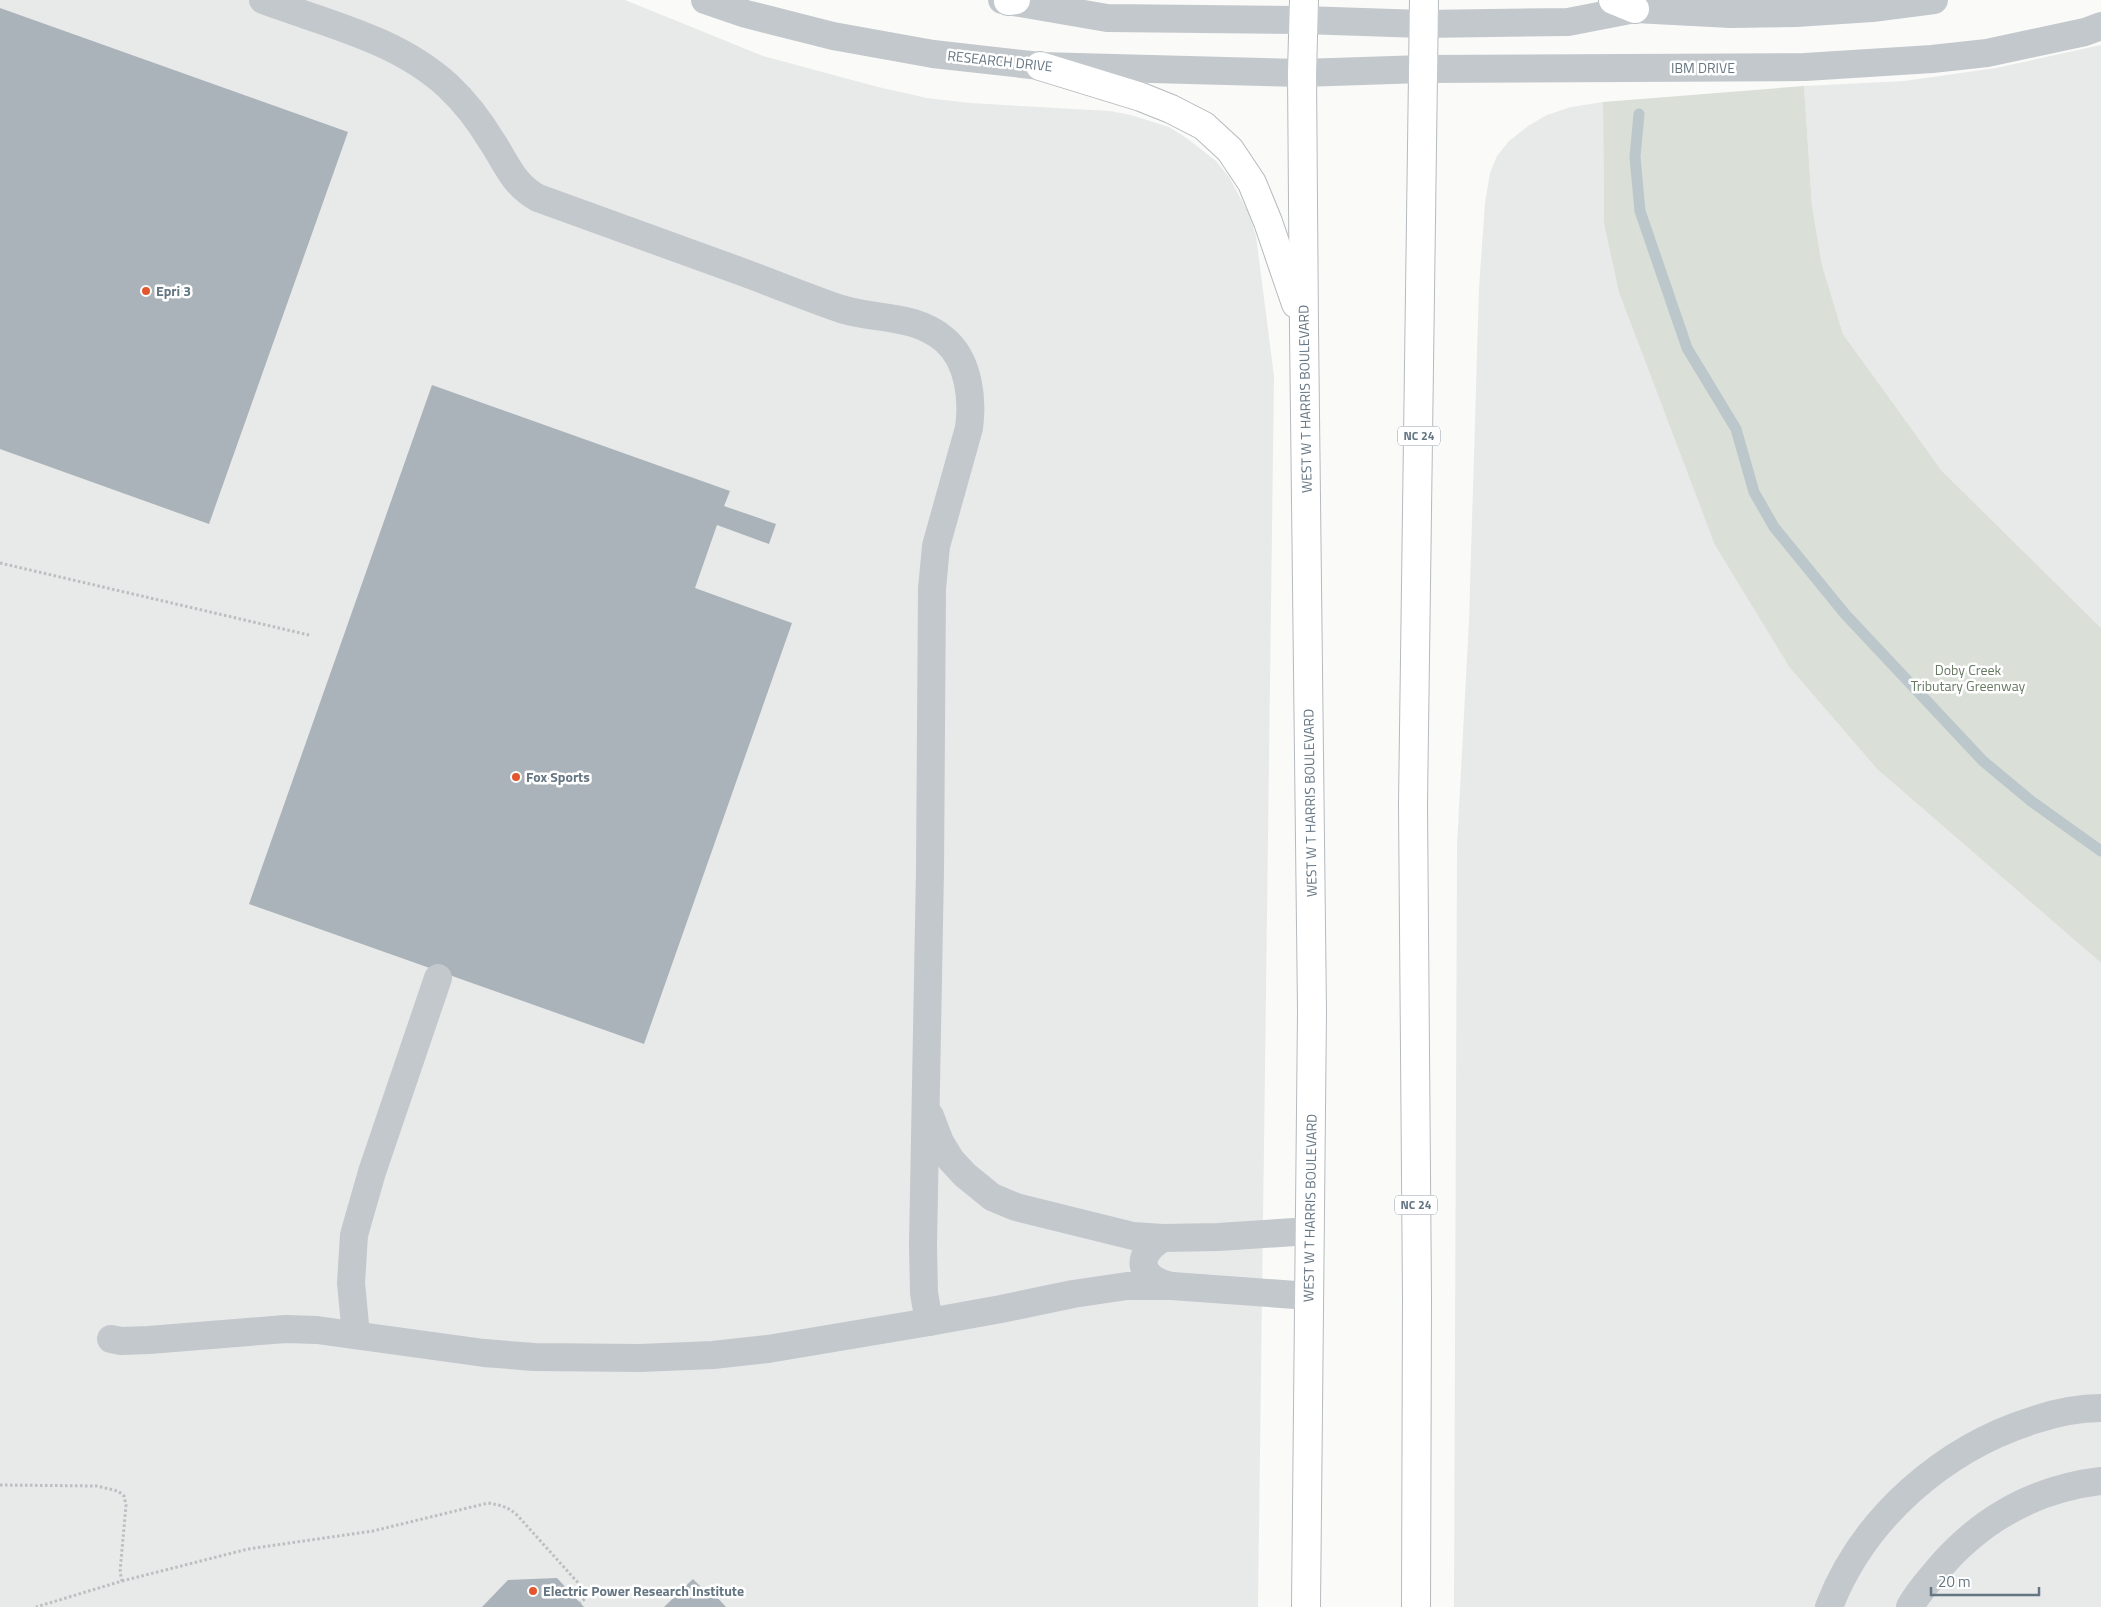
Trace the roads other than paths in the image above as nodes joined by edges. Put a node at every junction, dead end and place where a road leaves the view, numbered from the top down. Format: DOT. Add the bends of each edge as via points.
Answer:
graph roads {
  1 [pos="263,0"];
  2 [pos="704,0"];
  3 [pos="1002,0"];
  4 [pos="1016,0"];
  5 [pos="1934,0"];
  6 [pos="1008,1"];
  7 [pos="1624,4"];
  8 [pos="1303,10"];
  9 [pos="1423,12"];
  10 [pos="2101,26"];
  11 [pos="1040,66"];
  12 [pos="1423,69"];
  13 [pos="1302,73"];
  14 [pos="1304,329"];
  15 [pos="438,978"];
  16 [pos="926,1101"];
  17 [pos="1310,1231"];
  18 [pos="1163,1238"];
  19 [pos="1172,1286"];
  20 [pos="1309,1296"];
  21 [pos="929,1322"];
  22 [pos="356,1335"];
  23 [pos="111,1339"];
  24 [pos="2101,1408"];
  25 [pos="2101,1481"];
  26 [pos="1306,1607"];
  27 [pos="1416,1607"];
  28 [pos="1829,1607"];
  29 [pos="1910,1607"];
  1 -- 16 [label="street" via="379,42 425,68 469,108 526,192 842,309 920,324 947,342 957,356 970,389 972,409 932,567"];
  2 -- 11 [label="street, RESEARCH DRIVE" via="832,36 932,54"];
  3 -- 6 [label="street"];
  4 -- 6 [label="main road"];
  5 -- 7 [label="street" via="1872,8 1730,14"];
  6 -- 8 [label="street" via="1107,18"];
  7 -- 9 [label="street" via="1568,22"];
  8 -- 9 [label="street"];
  8 -- 13 [label="main road, WEST W T HARRIS BOULEVARD"];
  9 -- 12 [label="main road, NC 24"];
  10 -- 12 [label="street, IBM DRIVE" via="1987,53 1861,64 1796,68"];
  11 -- 13 [label="street, RESEARCH DRIVE"];
  11 -- 14 [label="main road" via="1171,109 1204,126 1230,150 1252,183"];
  12 -- 13 [label="street, IBM DRIVE"];
  12 -- 27 [label="main road, NC 24" via="1413,804"];
  13 -- 14 [label="main road, WEST W T HARRIS BOULEVARD"];
  14 -- 17 [label="main road, WEST W T HARRIS BOULEVARD" via="1312,991"];
  15 -- 22 [label="street" via="354,1235 351,1283"];
  16 -- 18 [label="street" via="934,1128 951,1160 992,1197 1016,1207 1101,1229"];
  16 -- 21 [label="street" via="923,1254"];
  17 -- 18 [label="street"];
  17 -- 20 [label="main road, WEST W T HARRIS BOULEVARD"];
  18 -- 19 [label="street" via="1149,1248 1143,1262 1144,1269 1156,1281"];
  19 -- 20 [label="street"];
  19 -- 21 [label="street" via="1127,1286 1091,1291"];
  20 -- 26 [label="main road, WEST W T HARRIS BOULEVARD"];
  21 -- 22 [label="street" via="768,1349 640,1358 509,1355"];
  22 -- 23 [label="street" via="286,1329 149,1340"];
  24 -- 28 [label="street" via="2079,1409 2016,1425 1940,1466 1878,1525 1847,1572"];
  25 -- 29 [label="street" via="2052,1492 1990,1520 1948,1557"];
}
